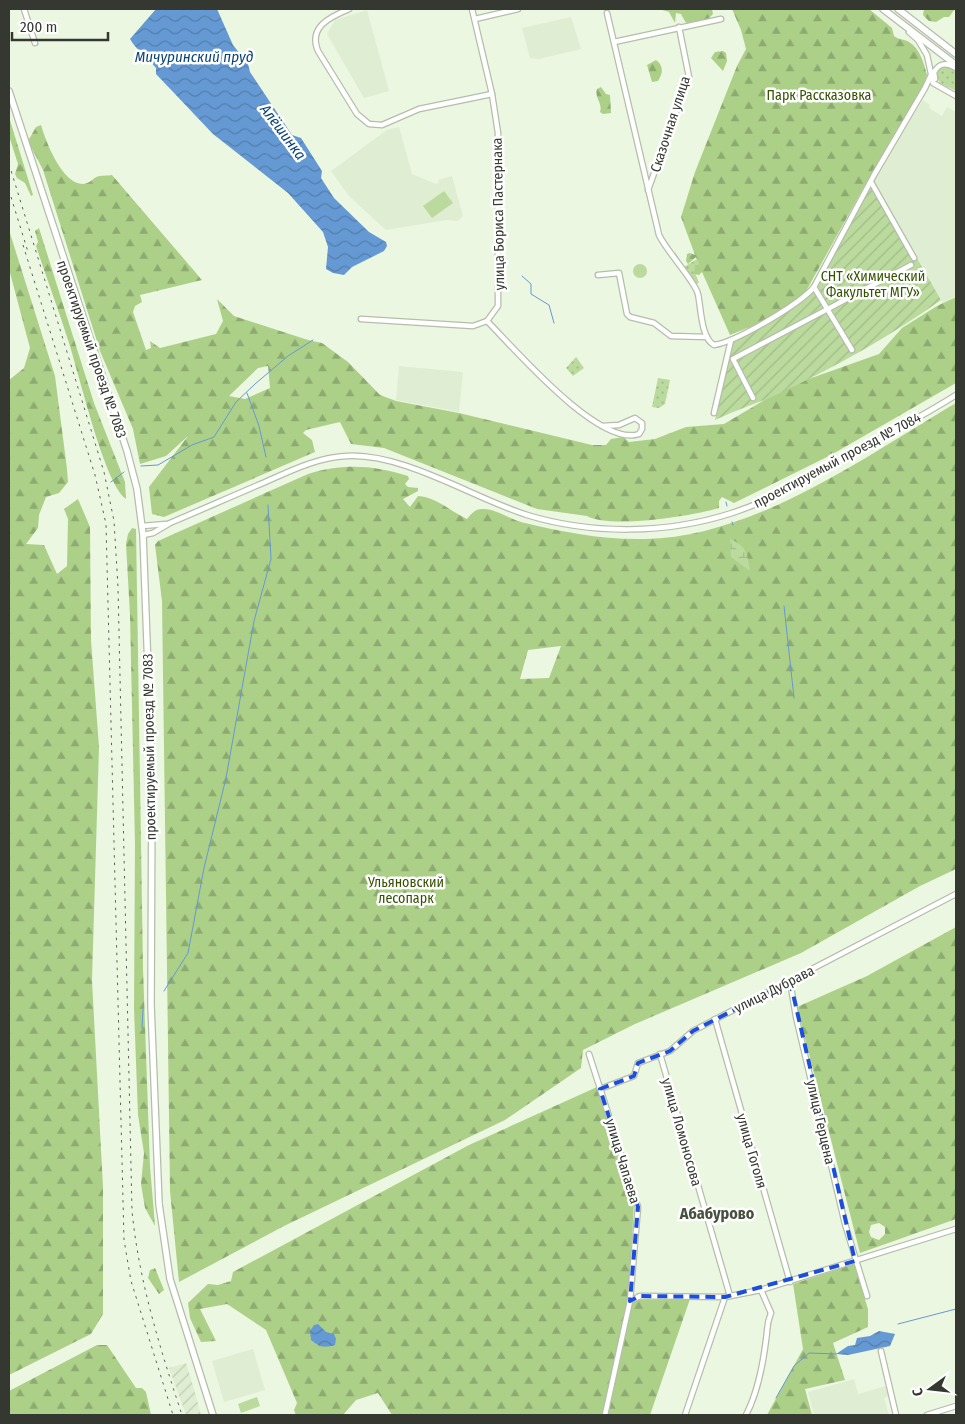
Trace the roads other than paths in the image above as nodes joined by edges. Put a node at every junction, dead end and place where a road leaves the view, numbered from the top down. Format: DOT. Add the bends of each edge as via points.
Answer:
graph roads {
  1 [pos="24,9"];
  2 [pos="349,9"];
  3 [pos="472,9"];
  4 [pos="518,9"];
  5 [pos="883,9"];
  6 [pos="898,9"];
  7 [pos="607,13"];
  8 [pos="474,19"];
  9 [pos="721,19"];
  10 [pos="898,20"];
  11 [pos="679,27"];
  12 [pos="614,42"];
  13 [pos="36,43"];
  14 [pos="956,54"];
  15 [pos="956,66"];
  16 [pos="931,75"];
  17 [pos="936,85"];
  18 [pos="925,88"];
  19 [pos="9,91"];
  20 [pos="492,94"];
  21 [pos="956,95"];
  22 [pos="871,182"];
  23 [pos="648,191"];
  24 [pos="914,258"];
  25 [pos="911,265"];
  26 [pos="598,275"];
  27 [pos="814,287"];
  28 [pos="829,309"];
  29 [pos="360,319"];
  30 [pos="487,321"];
  31 [pos="707,337"];
  32 [pos="731,340"];
  33 [pos="852,350"];
  34 [pos="956,394"];
  35 [pos="753,398"];
  36 [pos="714,414"];
  37 [pos="602,426"];
  38 [pos="170,523"];
  39 [pos="142,526"];
  40 [pos="143,536"];
  41 [pos="956,894"];
  42 [pos="790,981"];
  43 [pos="715,1019"];
  44 [pos="589,1054"];
  45 [pos="660,1054"];
  46 [pos="600,1089"];
  47 [pos="956,1229"];
  48 [pos="855,1262"];
  49 [pos="790,1282"];
  50 [pos="762,1290"];
  51 [pos="867,1296"];
  52 [pos="728,1297"];
  53 [pos="630,1301"];
  54 [pos="881,1351"];
  55 [pos="956,1406"];
  56 [pos="213,1415"];
  57 [pos="606,1415"];
  58 [pos="685,1415"];
  59 [pos="746,1415"];
  60 [pos="896,1415"];
  61 [pos="927,1415"];
  1 -- 13 [label="street"];
  2 -- 20 [label="street" via="322,24 316,35 318,52 363,121 382,125 419,109"];
  3 -- 8 [label="street, улица Бориса Пастернака"];
  4 -- 8 [label="street"];
  5 -- 10 [label="main road"];
  6 -- 14 [label="main road"];
  7 -- 12 [label="street, Сказочная улица"];
  8 -- 20 [label="street, улица Бориса Пастернака"];
  9 -- 11 [label="street"];
  10 -- 15 [label="main road"];
  10 -- 16 [label="street" via="922,46"];
  11 -- 12 [label="street"];
  11 -- 23 [label="street, Сказочная улица" via="689,77"];
  12 -- 23 [label="street, Сказочная улица"];
  15 -- 21 [label="street" via="942,64 934,75 937,84"];
  16 -- 17 [label="street"];
  16 -- 18 [label="street"];
  17 -- 18 [label="street"];
  17 -- 21 [label="street"];
  18 -- 22 [label="street"];
  19 -- 39 [label="main road, проектируемый проезд № 7083" via="133,471"];
  20 -- 30 [label="street, улица Бориса Пастернака" via="498,144 500,299 495,313"];
  22 -- 24 [label="street"];
  22 -- 27 [label="street"];
  23 -- 31 [label="street, Сказочная улица" via="660,238 698,294"];
  25 -- 28 [label="street"];
  26 -- 31 [label="street" via="620,273 630,317 654,323 671,336"];
  27 -- 28 [label="street"];
  27 -- 32 [label="street" via="808,295"];
  28 -- 33 [label="street"];
  28 -- 35 [label="street" via="733,359"];
  29 -- 30 [label="street" via="470,326"];
  30 -- 37 [label="street" via="560,395"];
  31 -- 32 [label="street" via="714,345"];
  32 -- 36 [label="street"];
  34 -- 38 [label="street, проектируемый проезд № 7084" via="773,496 732,513 693,523 616,529 553,521 506,508 398,464 377,458 348,456 310,464"];
  37 -- 37 [label="street" via="629,436 642,430 642,423 635,418"];
  38 -- 39 [label="street, проектируемый проезд № 7084"];
  38 -- 40 [label="street, проектируемый проезд № 7084"];
  39 -- 40 [label="main road, проектируемый проезд № 7083"];
  40 -- 56 [label="main road, проектируемый проезд № 7083" via="152,776 151,966 157,1180 170,1279"];
  41 -- 42 [label="street, улица Дубрава"];
  42 -- 43 [label="street, улица Дубрава"];
  42 -- 48 [label="street, улица Герцена"];
  43 -- 45 [label="street, улица Дубрава"];
  43 -- 49 [label="street, улица Гоголя"];
  44 -- 46 [label="street, улица Чапаева"];
  45 -- 46 [label="street, улица Дубрава" via="638,1063 634,1076"];
  45 -- 52 [label="street, улица Ломоносова"];
  46 -- 53 [label="street, улица Чапаева" via="638,1207"];
  47 -- 48 [label="street"];
  48 -- 49 [label="street"];
  48 -- 51 [label="street, улица Герцена"];
  49 -- 50 [label="street"];
  50 -- 52 [label="street"];
  50 -- 59 [label="street" via="771,1314 765,1326 767,1338 752,1404"];
  52 -- 53 [label="street" via="640,1296"];
  52 -- 58 [label="street"];
  53 -- 57 [label="street, улица Чапаева"];
  54 -- 60 [label="street"];
  55 -- 61 [label="street"];
}
